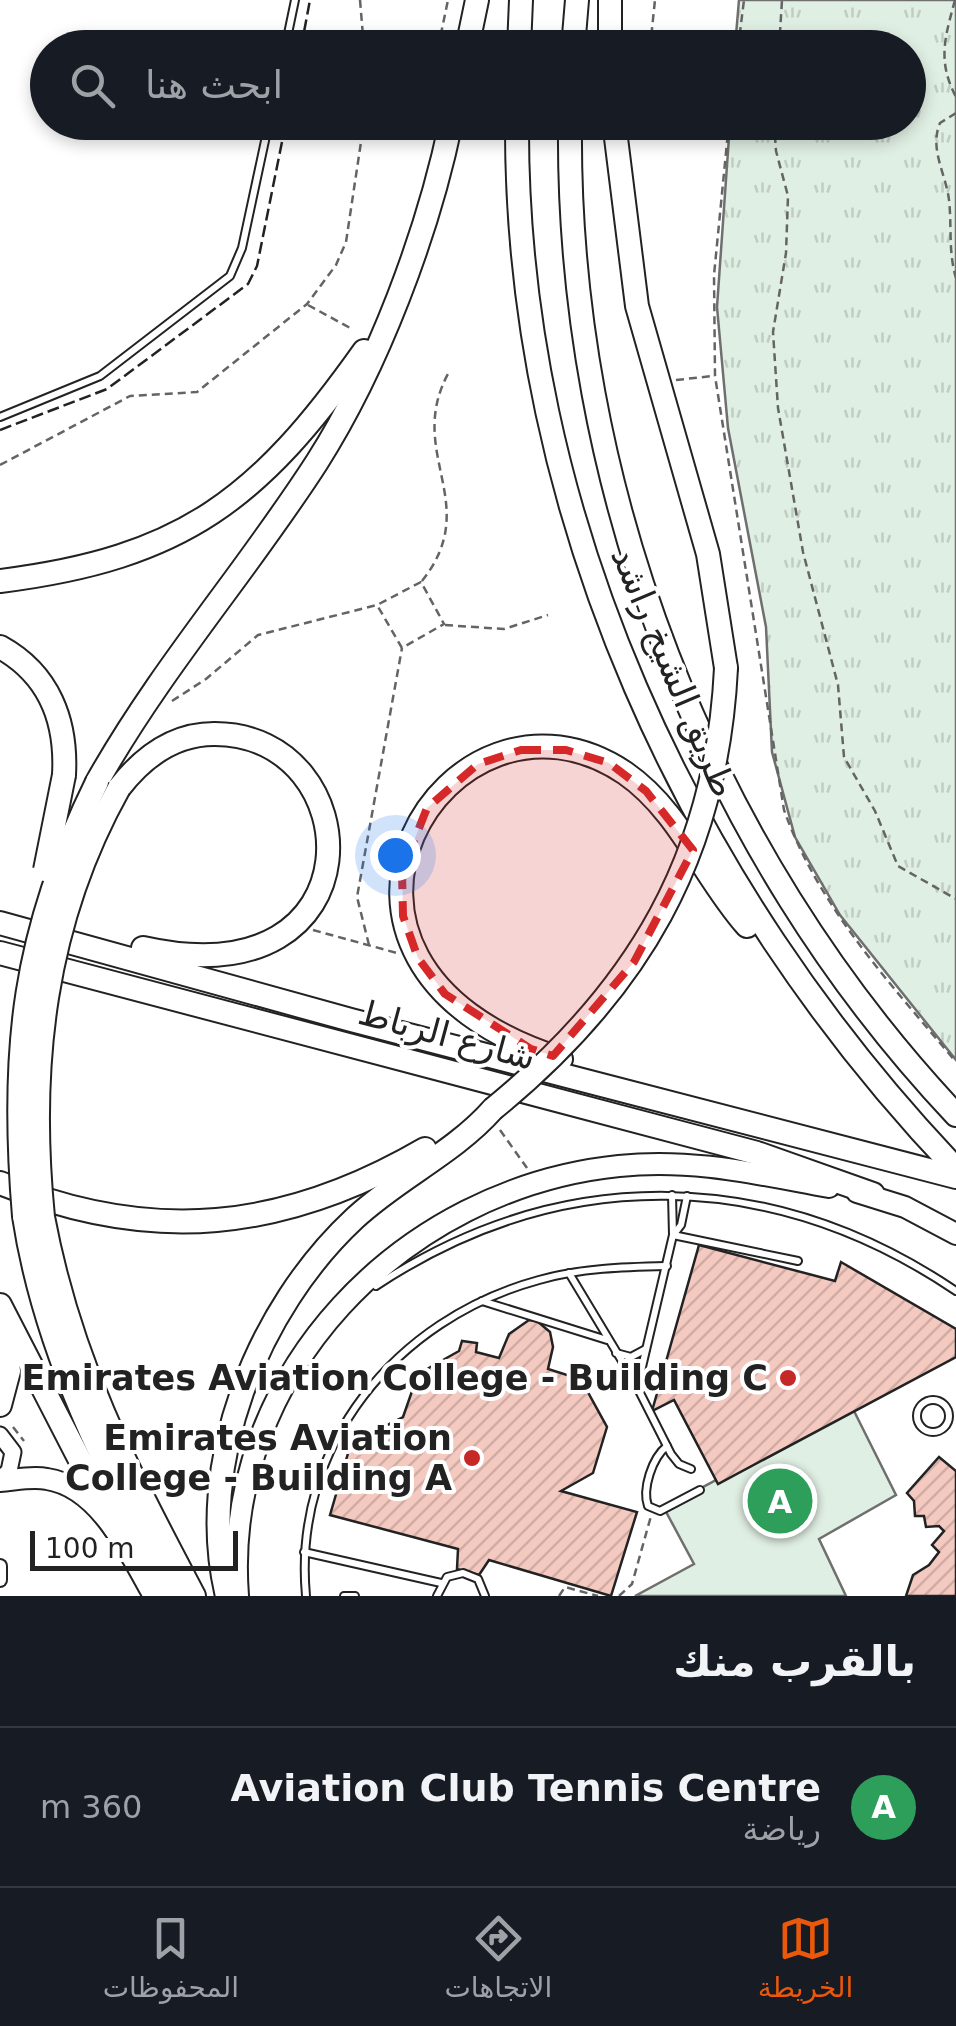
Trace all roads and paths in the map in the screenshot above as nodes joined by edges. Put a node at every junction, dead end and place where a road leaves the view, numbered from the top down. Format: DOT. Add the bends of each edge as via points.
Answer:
graph roads {
  1 [pos="295,0"];
  2 [pos="360,0"];
  3 [pos="448,0"];
  4 [pos="477,0"];
  5 [pos="521,0"];
  6 [pos="576,0"];
  7 [pos="610,0"];
  8 [pos="655,0"];
  9 [pos="744,0"];
  10 [pos="782,0"];
  11 [pos="955,0"];
  12 [pos="289,30"];
  13 [pos="362,30"];
  14 [pos="442,30"];
  15 [pos="471,30"];
  16 [pos="519,30"];
  17 [pos="574,30"];
  18 [pos="610,30"];
  19 [pos="652,30"];
  20 [pos="740,30"];
  21 [pos="780,30"];
  22 [pos="956,97"];
  23 [pos="956,113"];
  24 [pos="265,140"];
  25 [pos="361,140"];
  26 [pos="446,140"];
  27 [pos="518,140"];
  28 [pos="571,140"];
  29 [pos="616,140"];
  30 [pos="727,140"];
  31 [pos="775,140"];
  32 [pos="956,278"];
  33 [pos="307,304"];
  34 [pos="386,319"];
  35 [pos="352,329"];
  36 [pos="449,372"];
  37 [pos="715,376"];
  38 [pos="674,381"];
  39 [pos="0,417"];
  40 [pos="0,465"];
  41 [pos="0,578"];
  42 [pos="421,582"];
  43 [pos="377,605"];
  44 [pos="548,615"];
  45 [pos="444,624"];
  46 [pos="0,647"];
  47 [pos="402,648"];
  48 [pos="139,710"];
  49 [pos="108,785"];
  50 [pos="956,899"];
  51 [pos="0,923"];
  52 [pos="296,925"];
  53 [pos="35,932"];
  54 [pos="370,945"];
  55 [pos="0,953"];
  56 [pos="418,958"];
  57 [pos="783,960"];
  58 [pos="27,984"];
  59 [pos="956,1062"];
  60 [pos="662,1098"];
  61 [pos="956,1115"];
  62 [pos="494,1116"];
  63 [pos="521,1159"];
  64 [pos="956,1169"];
  65 [pos="956,1177"];
  66 [pos="0,1183"];
  67 [pos="872,1194"];
  68 [pos="672,1195"];
  69 [pos="687,1196"];
  70 [pos="34,1216"];
  71 [pos="956,1234"];
  72 [pos="673,1235"];
  73 [pos="798,1261"];
  74 [pos="668,1266"];
  75 [pos="570,1272"];
  76 [pos="956,1290"];
  77 [pos="481,1300"];
  78 [pos="0,1305"];
  79 [pos="337,1312"];
  80 [pos="0,1322"];
  81 [pos="607,1340"];
  82 [pos="646,1349"];
  83 [pos="616,1352"];
  84 [pos="638,1388"];
  85 [pos="956,1398"];
  86 [pos="944,1404"];
  87 [pos="1,1420"];
  88 [pos="26,1446"];
  89 [pos="667,1446"];
  90 [pos="692,1469"];
  91 [pos="0,1480"];
  92 [pos="700,1490"];
  93 [pos="653,1510"];
  94 [pos="114,1528"];
  95 [pos="304,1552"];
  96 [pos="0,1566"];
  97 [pos="0,1580"];
  98 [pos="441,1584"];
  99 [pos="154,1596"];
  100 [pos="173,1596"];
  101 [pos="194,1596"];
  102 [pos="228,1596"];
  103 [pos="238,1596"];
  104 [pos="306,1596"];
  105 [pos="344,1596"];
  106 [pos="355,1596"];
  107 [pos="437,1596"];
  108 [pos="485,1596"];
  109 [pos="559,1596"];
  110 [pos="598,1596"];
  111 [pos="619,1596"];
  1 -- 12 [label="lane"];
  2 -- 13 [label="path"];
  3 -- 14 [label="path"];
  4 -- 15 [label="highway"];
  5 -- 16 [label="highway"];
  6 -- 17 [label="highway"];
  7 -- 18 [label="highway"];
  8 -- 19 [label="path"];
  9 -- 20 [label="path"];
  10 -- 21 [label="path"];
  11 -- 22 [label="path" via="942,51"];
  23 -- 32 [label="path" via="940,123 936,136"];
  24 -- 39 [label="lane" via="230,276 100,376"];
  25 -- 33 [label="path" via="346,242"];
  26 -- 34 [label="highway" via="426,216"];
  27 -- 57 [label="highway, طريق الشيخ راشد" via="530,309 581,540 620,652 676,779"];
  28 -- 61 [label="highway, طريق الشيخ راشد" via="575,273 590,385 630,549 667,655 721,776 785,891 860,1000"];
  29 -- 62 [label="highway, bridge" via="637,306 708,554 726,668 716,772 685,871 634,962"];
  30 -- 37 [label="path" via="714,275"];
  31 -- 50 [label="path" via="788,196 773,332 778,408 803,552 838,686 844,757 898,866"];
  33 -- 35 [label="path"];
  33 -- 40 [label="path" via="197,392 130,396"];
  34 -- 41 [label="highway" via="316,419 248,488 208,516 122,558"];
  34 -- 48 [label="highway" via="319,458"];
  36 -- 42 [label="path" via="432,436 448,521 443,546"];
  37 -- 38 [label="path"];
  37 -- 59 [label="path" via="784,810 798,850 839,920"];
  42 -- 43 [label="path"];
  42 -- 45 [label="path"];
  43 -- 47 [label="path"];
  43 -- 48 [label="path" via="258,635 191,690"];
  44 -- 45 [label="path" via="489,631"];
  45 -- 47 [label="path"];
  46 -- 58 [label="highway, bridge" via="35,674 61,721 64,775 29,929"];
  47 -- 54 [label="path" via="357,897"];
  48 -- 49 [label="highway"];
  49 -- 52 [label="highway" via="156,750 189,737 242,736 286,759 316,796 329,843 320,890"];
  49 -- 58 [label="highway, bridge" via="55,880"];
  49 -- 70 [label="highway, bridge" via="53,956 36,1084"];
  51 -- 53 [label="highway, شارع الرباط"];
  52 -- 53 [label="highway" via="249,951 201,957"];
  52 -- 54 [label="path"];
  53 -- 60 [label="highway, شارع الرباط"];
  54 -- 56 [label="path"];
  55 -- 67 [label="highway, شارع الرباط" via="757,1153"];
  56 -- 57 [label="highway" via="400,894 407,849 427,808 478,764 543,748 588,755 646,791 730,906"];
  56 -- 60 [label="highway" via="445,994 506,1038"];
  57 -- 64 [label="highway, طريق الشيخ راشد" via="865,1070"];
  58 -- 70 [label="highway, bridge" via="17,1116"];
  60 -- 65 [label="highway, شارع الرباط"];
  62 -- 63 [label="path"];
  62 -- 66 [label="highway" via="352,1188 252,1218 146,1222 94,1214"];
  62 -- 102 [label="highway" via="354,1219 281,1310 247,1380 227,1455 222,1533"];
  67 -- 71 [label="main road"];
  67 -- 79 [label="main road" via="701,1164 577,1172 506,1193 448,1220 370,1276"];
  68 -- 69 [label="lane"];
  68 -- 72 [label="lane"];
  68 -- 79 [label="lane" via="577,1202 510,1220 429,1254"];
  69 -- 72 [label="lane"];
  69 -- 76 [label="lane" via="729,1198 816,1220 870,1240"];
  70 -- 100 [label="highway" via="42,1303 70,1388"];
  70 -- 101 [label="highway" via="87,1382"];
  72 -- 73 [label="lane"];
  72 -- 74 [label="lane"];
  74 -- 75 [label="lane"];
  74 -- 82 [label="lane"];
  75 -- 77 [label="lane"];
  75 -- 81 [label="lane"];
  77 -- 81 [label="lane"];
  77 -- 95 [label="lane" via="402,1353 358,1400 314,1488"];
  78 -- 94 [label="highway"];
  79 -- 103 [label="main road" via="279,1390 258,1436 237,1526"];
  80 -- 87 [label="highway" via="9,1371"];
  81 -- 83 [label="lane"];
  82 -- 83 [label="lane" via="631,1357"];
  82 -- 84 [label="lane"];
  83 -- 84 [label="lane"];
  84 -- 89 [label="lane"];
  85 -- 86 [label="lane"];
  86 -- 86 [label="lane" via="920,1406 924,1429 934,1432 947,1424"];
  87 -- 88 [label="path"];
  87 -- 91 [label="street" via="14,1452"];
  89 -- 90 [label="lane" via="679,1464"];
  89 -- 93 [label="lane" via="645,1494"];
  91 -- 94 [label="main road" via="64,1484"];
  92 -- 93 [label="lane"];
  93 -- 111 [label="path" via="632,1584"];
  94 -- 99 [label="main road"];
  95 -- 98 [label="lane"];
  95 -- 104 [label="lane"];
  96 -- 97 [label="street"];
  98 -- 107 [label="lane"];
  98 -- 108 [label="lane" via="454,1574 471,1575"];
  105 -- 106 [label="lane"];
  109 -- 110 [label="path" via="565,1587"];
}
